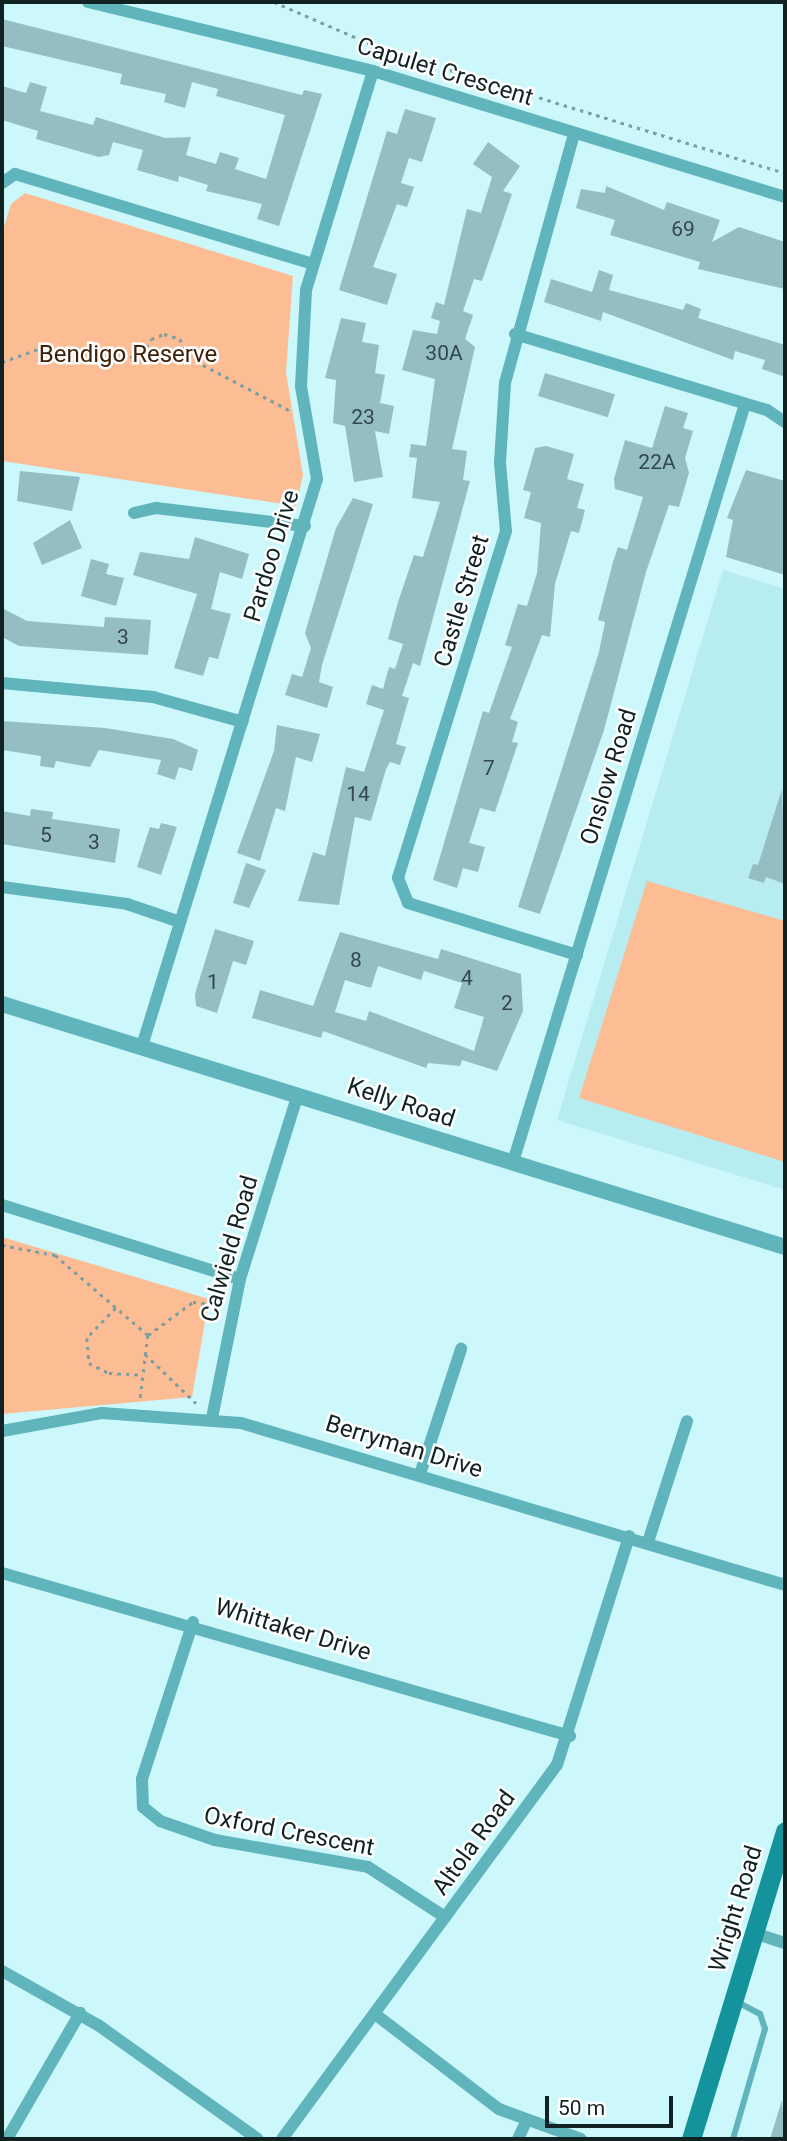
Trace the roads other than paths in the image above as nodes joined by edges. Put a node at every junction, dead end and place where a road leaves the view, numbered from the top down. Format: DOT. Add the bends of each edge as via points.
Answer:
graph roads {
  1 [pos="88,2"];
  2 [pos="373,71"];
  3 [pos="574,134"];
  4 [pos="2,183"];
  5 [pos="785,197"];
  6 [pos="310,262"];
  7 [pos="516,334"];
  8 [pos="745,404"];
  9 [pos="785,422"];
  10 [pos="134,513"];
  11 [pos="305,526"];
  12 [pos="2,683"];
  13 [pos="243,722"];
  14 [pos="2,887"];
  15 [pos="180,922"];
  16 [pos="577,955"];
  17 [pos="2,1003"];
  18 [pos="142,1046"];
  19 [pos="298,1094"];
  20 [pos="513,1162"];
  21 [pos="2,1205"];
  22 [pos="785,1247"];
  23 [pos="240,1279"];
  24 [pos="461,1349"];
  25 [pos="212,1418"];
  26 [pos="687,1421"];
  27 [pos="2,1431"];
  28 [pos="420,1474"];
  29 [pos="629,1536"];
  30 [pos="648,1542"];
  31 [pos="2,1573"];
  32 [pos="785,1585"];
  33 [pos="192,1622"];
  34 [pos="570,1735"];
  35 [pos="785,1831"];
  36 [pos="445,1917"];
  37 [pos="754,1933"];
  38 [pos="785,1943"];
  39 [pos="2,1971"];
  40 [pos="734,2000"];
  41 [pos="80,2013"];
  42 [pos="375,2014"];
  43 [pos="526,2122"];
  44 [pos="7,2139"];
  45 [pos="258,2139"];
  46 [pos="282,2139"];
  47 [pos="518,2139"];
  48 [pos="581,2139"];
  49 [pos="691,2139"];
  50 [pos="733,2139"];
  1 -- 2 [label="street, Capulet Crescent"];
  2 -- 3 [label="street, Capulet Crescent"];
  2 -- 6 [label="street, Pardoo Drive"];
  3 -- 5 [label="street, Capulet Crescent"];
  3 -- 7 [label="street, Castle Street"];
  4 -- 6 [label="street" via="15,174"];
  6 -- 11 [label="street, Pardoo Drive" via="301,386 317,479"];
  7 -- 8 [label="street"];
  7 -- 16 [label="street, Castle Street" via="500,463 506,531 398,878 408,903"];
  8 -- 9 [label="street"];
  8 -- 16 [label="street, Onslow Road"];
  10 -- 11 [label="street" via="156,508"];
  11 -- 13 [label="street, Pardoo Drive"];
  12 -- 13 [label="street" via="153,696"];
  13 -- 15 [label="street, Pardoo Drive"];
  14 -- 15 [label="street" via="127,904"];
  15 -- 18 [label="street, Pardoo Drive"];
  16 -- 20 [label="street, Onslow Road"];
  17 -- 18 [label="street, Kelly Road"];
  18 -- 19 [label="street, Kelly Road"];
  19 -- 20 [label="street, Kelly Road"];
  19 -- 23 [label="street, Calwield Road"];
  20 -- 22 [label="street, Kelly Road"];
  21 -- 23 [label="street"];
  23 -- 25 [label="street, Calwield Road"];
  24 -- 28 [label="street"];
  25 -- 27 [label="street, Berryman Drive" via="102,1413"];
  25 -- 28 [label="street, Berryman Drive"];
  26 -- 30 [label="street"];
  28 -- 29 [label="street, Berryman Drive"];
  29 -- 30 [label="street, Berryman Drive"];
  29 -- 34 [label="street, Altola Road"];
  30 -- 32 [label="street, Berryman Drive"];
  31 -- 33 [label="street, Whittaker Drive"];
  33 -- 34 [label="street, Whittaker Drive"];
  33 -- 36 [label="street, Oxford Crescent" via="142,1779 143,1807 160,1821 215,1840 368,1867"];
  34 -- 36 [label="street, Altola Road" via="557,1765"];
  35 -- 37 [label="main road, Wright Road"];
  36 -- 42 [label="street, Altola Road"];
  37 -- 38 [label="street"];
  37 -- 40 [label="main road, Wright Road"];
  39 -- 41 [label="street"];
  40 -- 49 [label="main road, Wright Road"];
  40 -- 50 [label="lane, Wright Road" via="753,2008 765,2029"];
  41 -- 44 [label="street"];
  41 -- 45 [label="street"];
  42 -- 43 [label="street" via="489,2102"];
  42 -- 46 [label="street, Altola Road"];
  43 -- 47 [label="street"];
  43 -- 48 [label="street"];
}
